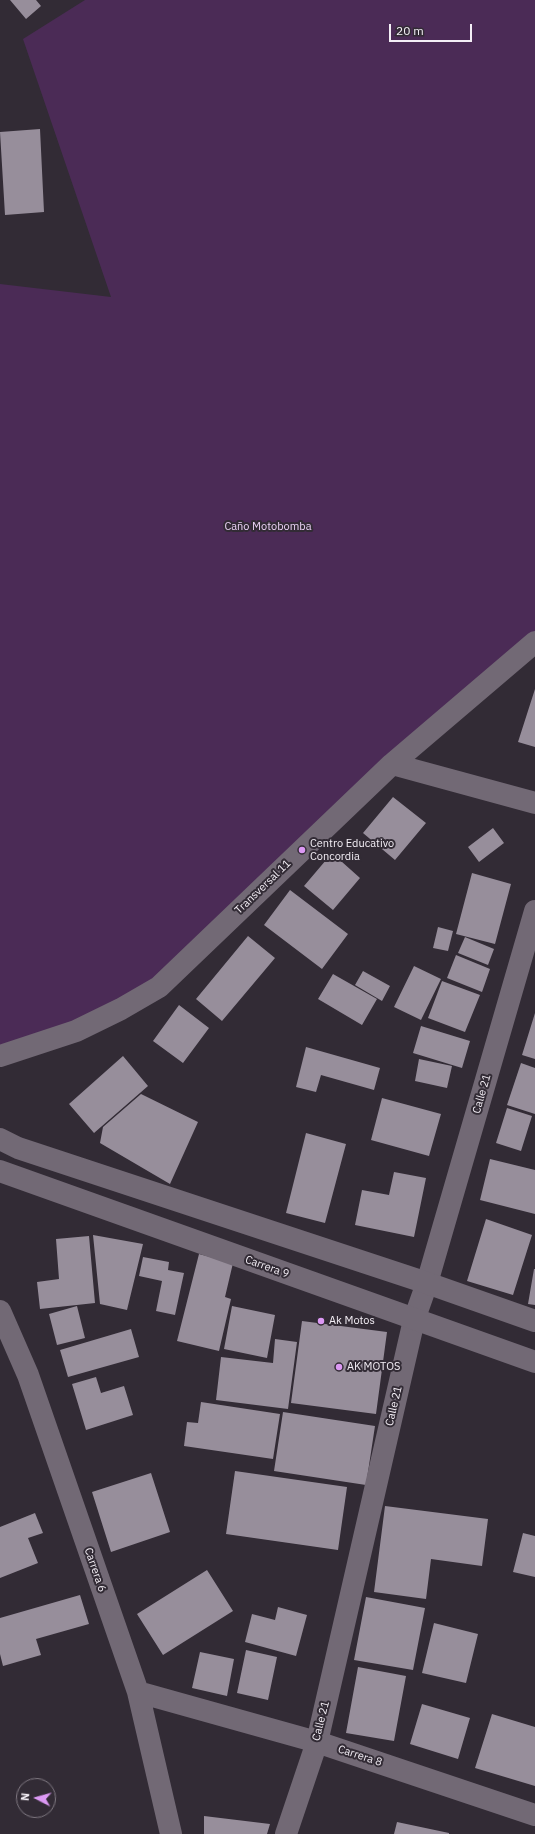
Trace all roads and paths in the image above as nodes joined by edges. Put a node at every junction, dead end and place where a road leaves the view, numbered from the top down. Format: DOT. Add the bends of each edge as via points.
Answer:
graph roads {
  1 [pos="535,642"];
  2 [pos="392,764"];
  3 [pos="535,803"];
  4 [pos="535,911"];
  5 [pos="0,1056"];
  6 [pos="0,1140"];
  7 [pos="0,1171"];
  8 [pos="427,1283"];
  9 [pos="0,1311"];
  10 [pos="414,1320"];
  11 [pos="535,1320"];
  12 [pos="535,1362"];
  13 [pos="138,1692"];
  14 [pos="317,1742"];
  15 [pos="535,1815"];
  16 [pos="171,1834"];
  17 [pos="286,1834"];
  1 -- 2 [label="street, Transversal 11"];
  2 -- 3 [label="street"];
  2 -- 5 [label="street, Transversal 11" via="159,987 76,1031"];
  4 -- 8 [label="street, Calle 21"];
  6 -- 8 [label="street"];
  7 -- 10 [label="street, Carrera 9"];
  8 -- 10 [label="street, Calle 21"];
  8 -- 11 [label="street"];
  9 -- 13 [label="street, Carrera 6" via="28,1375"];
  10 -- 12 [label="street, Carrera 9"];
  10 -- 14 [label="street, Calle 21"];
  13 -- 14 [label="street, Carrera 8"];
  13 -- 16 [label="street, Carrera 6"];
  14 -- 15 [label="street, Carrera 8"];
  14 -- 17 [label="street, Calle 21"];
}
